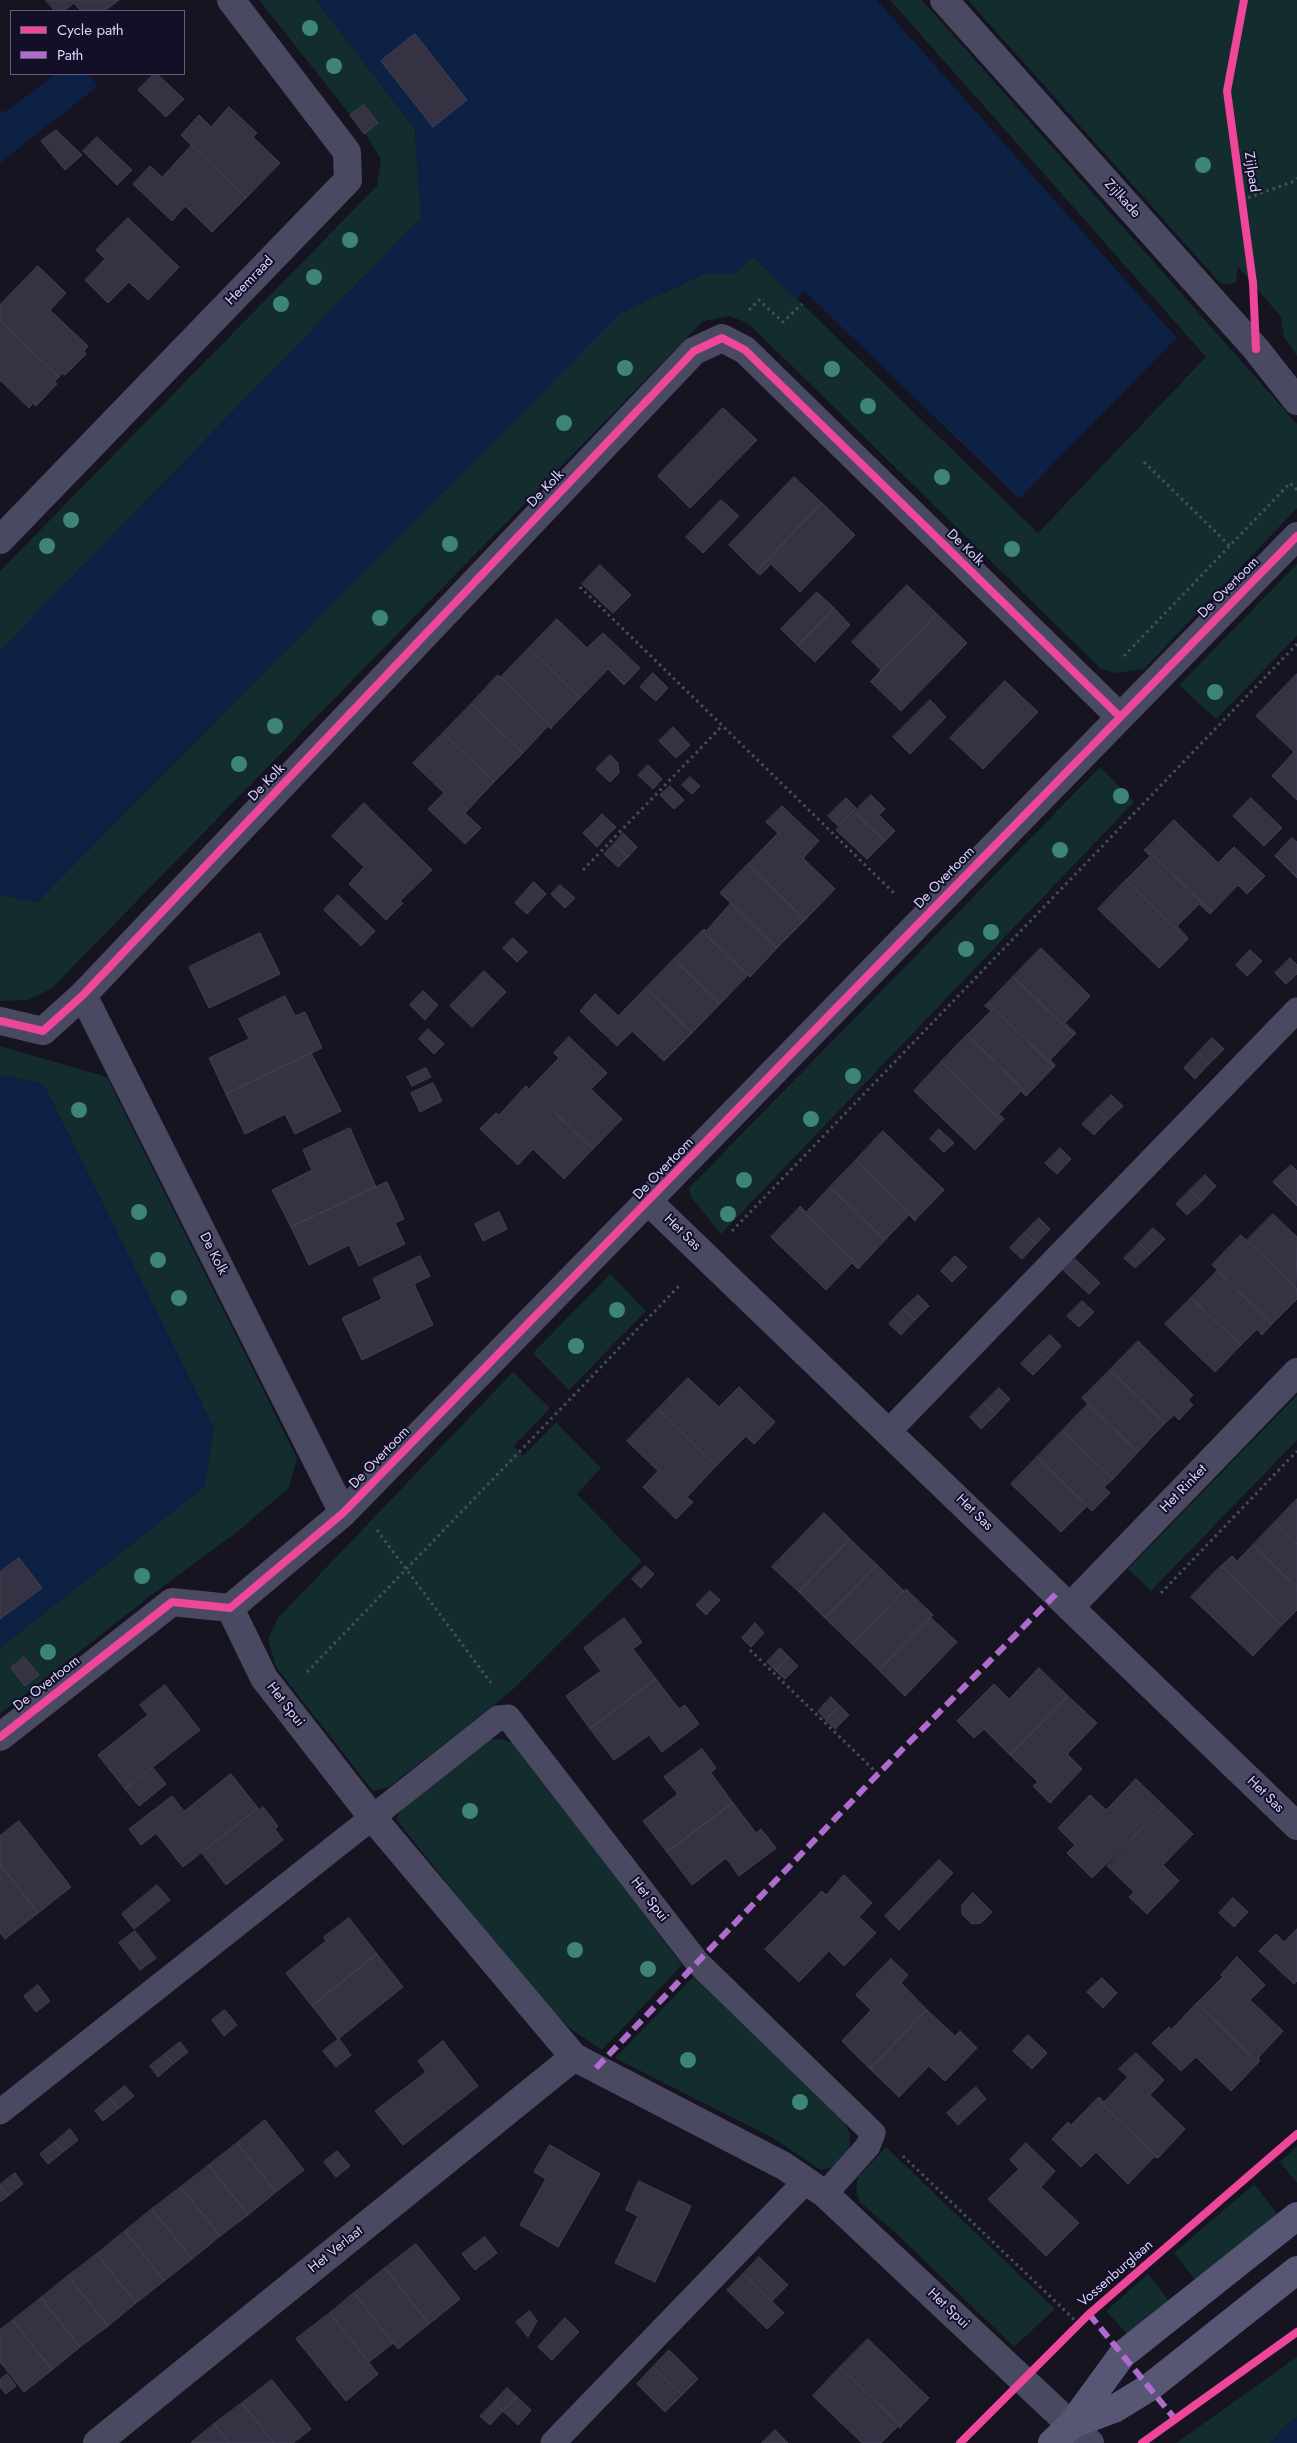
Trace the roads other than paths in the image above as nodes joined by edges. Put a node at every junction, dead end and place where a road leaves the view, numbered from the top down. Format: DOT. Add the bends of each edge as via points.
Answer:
graph roads {
  1 [pos="231,0"];
  2 [pos="944,0"];
  3 [pos="1297,401"];
  4 [pos="1297,536"];
  5 [pos="0,540"];
  6 [pos="1120,716"];
  7 [pos="83,995"];
  8 [pos="1297,1010"];
  9 [pos="0,1021"];
  10 [pos="649,1202"];
  11 [pos="1297,1372"];
  12 [pos="889,1431"];
  13 [pos="348,1508"];
  14 [pos="1071,1606"];
  15 [pos="230,1608"];
  16 [pos="0,1737"];
  17 [pos="372,1817"];
  18 [pos="1297,1826"];
  19 [pos="574,2057"];
  20 [pos="0,2112"];
  21 [pos="816,2187"];
  22 [pos="1297,2216"];
  23 [pos="1297,2270"];
  24 [pos="1081,2434"];
  25 [pos="97,2443"];
  26 [pos="553,2443"];
  27 [pos="1052,2443"];
  1 -- 5 [label="street, Heemraad" via="347,152 348,180"];
  2 -- 3 [label="street, Zijlkade" via="1256,349"];
  4 -- 6 [label="street, De Overtoom"];
  6 -- 7 [label="street, De Kolk" via="745,350 722,338 694,351"];
  6 -- 10 [label="street, De Overtoom"];
  7 -- 9 [label="street, De Kolk" via="43,1031"];
  7 -- 13 [label="street, De Kolk"];
  8 -- 12 [label="lane"];
  10 -- 12 [label="street, Het Sas"];
  10 -- 13 [label="street, De Overtoom"];
  11 -- 14 [label="street, Het Rinket"];
  12 -- 14 [label="street, Het Sas"];
  13 -- 15 [label="street, De Overtoom"];
  14 -- 18 [label="street, Het Sas"];
  15 -- 16 [label="street, De Overtoom" via="172,1602"];
  15 -- 17 [label="street, Het Spui" via="264,1678"];
  17 -- 19 [label="street, Het Spui"];
  17 -- 20 [label="lane"];
  17 -- 21 [label="lane, Het Spui" via="498,1718 508,1717 697,1962 874,2133 868,2146"];
  19 -- 21 [label="street, Het Spui" via="784,2166"];
  19 -- 25 [label="street, Het Verlaat"];
  21 -- 24 [label="street, Het Spui"];
  21 -- 26 [label="lane"];
  22 -- 24 [label="street" via="1122,2355"];
  23 -- 24 [label="street" via="1150,2387"];
  24 -- 27 [label="street"];
}
